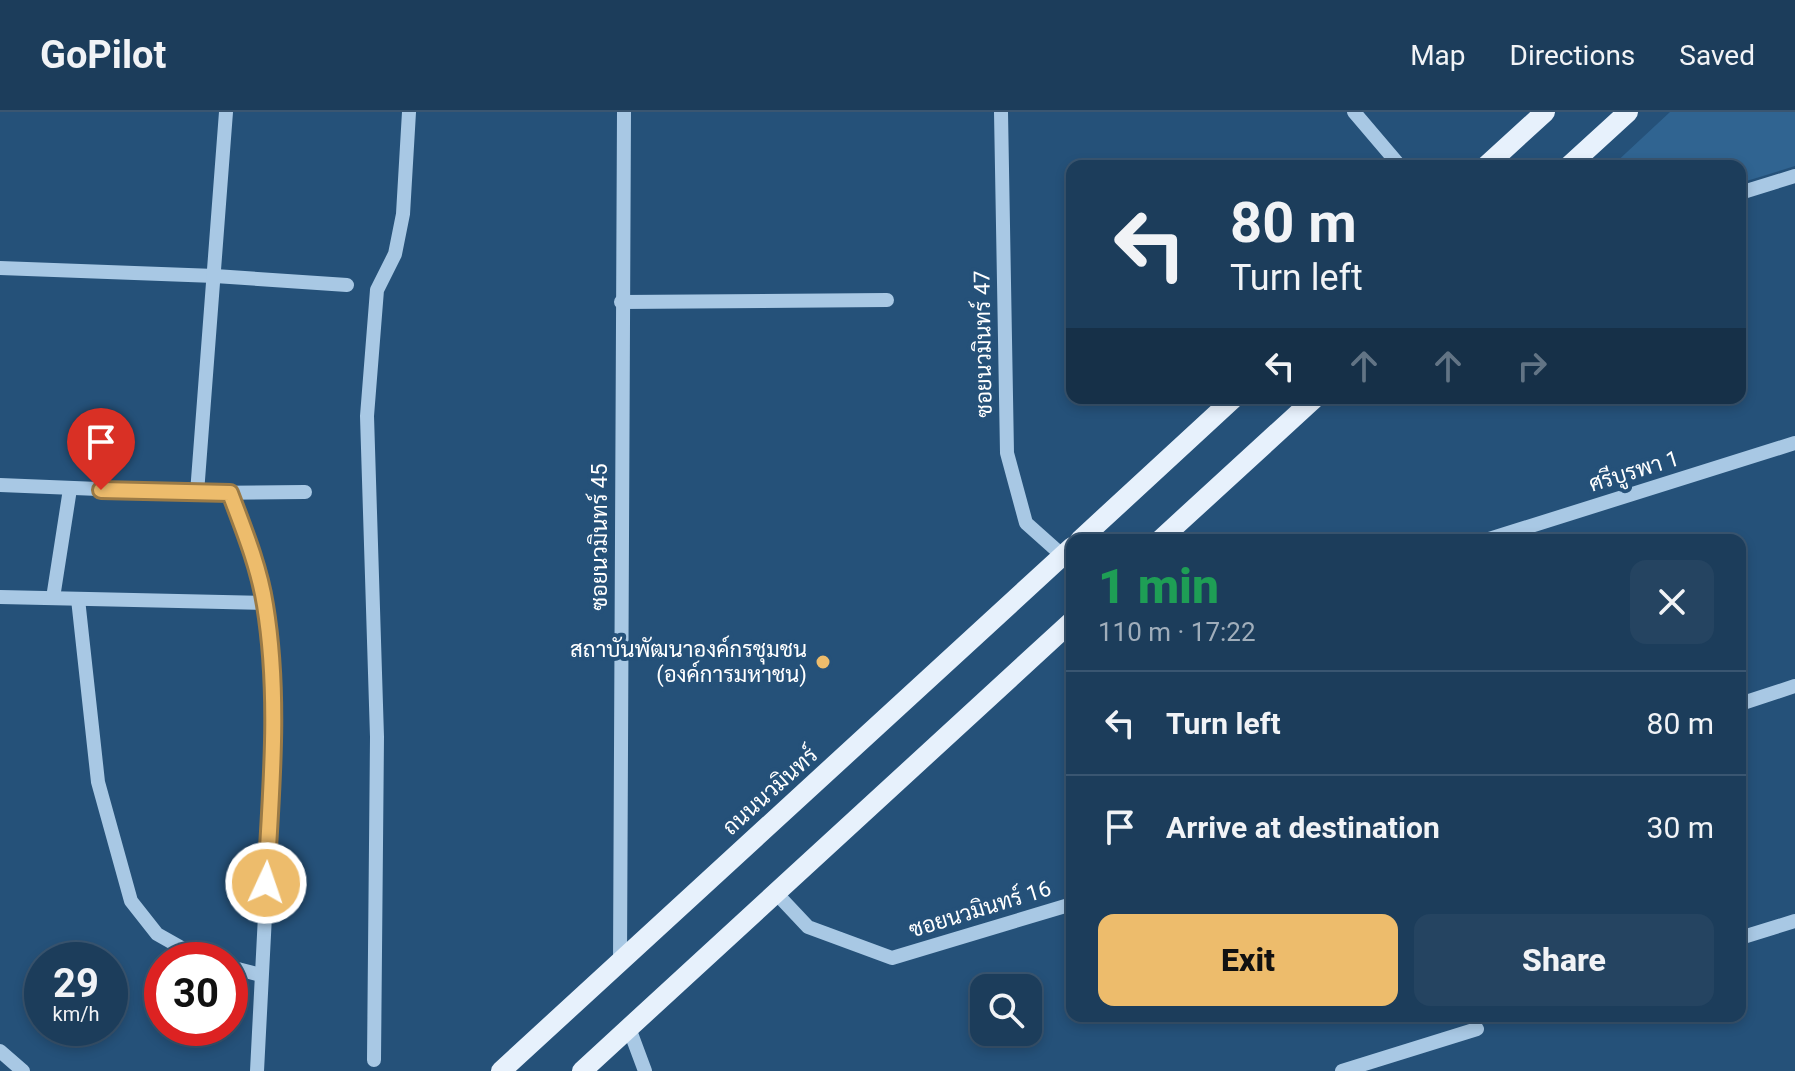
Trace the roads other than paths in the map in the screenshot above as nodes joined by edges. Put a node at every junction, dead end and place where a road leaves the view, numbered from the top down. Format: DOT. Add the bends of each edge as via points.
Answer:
graph roads {
  1 [pos="226,112"];
  2 [pos="409,112"];
  3 [pos="624,112"];
  4 [pos="1001,112"];
  5 [pos="1354,112"];
  6 [pos="1545,112"];
  7 [pos="1628,112"];
  8 [pos="1395,160"];
  9 [pos="1493,160"];
  10 [pos="1576,160"];
  11 [pos="1795,176"];
  12 [pos="1746,191"];
  13 [pos="0,268"];
  14 [pos="215,276"];
  15 [pos="347,285"];
  16 [pos="887,300"];
  17 [pos="621,302"];
  18 [pos="1227,404"];
  19 [pos="1308,404"];
  20 [pos="1795,443"];
  21 [pos="0,485"];
  22 [pos="70,489"];
  23 [pos="305,492"];
  24 [pos="197,493"];
  25 [pos="230,493"];
  26 [pos="1087,534"];
  27 [pos="1167,534"];
  28 [pos="1505,534"];
  29 [pos="1066,551"];
  30 [pos="1066,554"];
  31 [pos="0,597"];
  32 [pos="53,598"];
  33 [pos="78,599"];
  34 [pos="265,603"];
  35 [pos="1066,627"];
  36 [pos="1795,686"];
  37 [pos="1746,702"];
  38 [pos="776,893"];
  39 [pos="1066,906"];
  40 [pos="1795,921"];
  41 [pos="1746,936"];
  42 [pos="171,942"];
  43 [pos="620,962"];
  44 [pos="248,972"];
  45 [pos="261,975"];
  46 [pos="629,1028"];
  47 [pos="1477,1029"];
  48 [pos="0,1051"];
  49 [pos="374,1060"];
  50 [pos="23,1071"];
  51 [pos="257,1071"];
  52 [pos="501,1071"];
  53 [pos="582,1071"];
  54 [pos="645,1071"];
  55 [pos="1342,1071"];
  1 -- 14 [label="street"];
  2 -- 49 [label="street" via="403,214 395,254 377,290 367,416 377,737"];
  3 -- 17 [label="street, ซอยนวมินทร์ 45"];
  4 -- 29 [label="street, ซอยนวมินทร์ 47" via="1007,453 1026,523"];
  5 -- 8 [label="street"];
  6 -- 9 [label="main road"];
  7 -- 10 [label="main road"];
  11 -- 12 [label="street"];
  13 -- 14 [label="street"];
  14 -- 15 [label="street"];
  14 -- 24 [label="street"];
  16 -- 17 [label="street"];
  17 -- 43 [label="street, ซอยนวมินทร์ 45"];
  18 -- 26 [label="main road"];
  19 -- 27 [label="main road"];
  20 -- 28 [label="street, ศรีบูรพา 1"];
  21 -- 22 [label="street"];
  22 -- 24 [label="street"];
  22 -- 32 [label="street"];
  23 -- 25 [label="street"];
  24 -- 25 [label="street"];
  25 -- 34 [label="street"];
  30 -- 43 [label="main road, ถนนนวมินทร์"];
  31 -- 32 [label="street"];
  32 -- 33 [label="street"];
  33 -- 34 [label="street"];
  33 -- 42 [label="street" via="98,782 131,901 157,934"];
  34 -- 45 [label="street" via="273,760"];
  35 -- 38 [label="main road"];
  36 -- 37 [label="street"];
  38 -- 39 [label="street, ซอยนวมินทร์ 16" via="808,927 892,958"];
  38 -- 46 [label="main road"];
  40 -- 41 [label="street"];
  43 -- 52 [label="main road, ถนนนวมินทร์"];
  44 -- 45 [label="street"];
  45 -- 51 [label="street"];
  46 -- 53 [label="main road"];
  46 -- 54 [label="street"];
  47 -- 55 [label="street"];
  48 -- 50 [label="street"];
}
